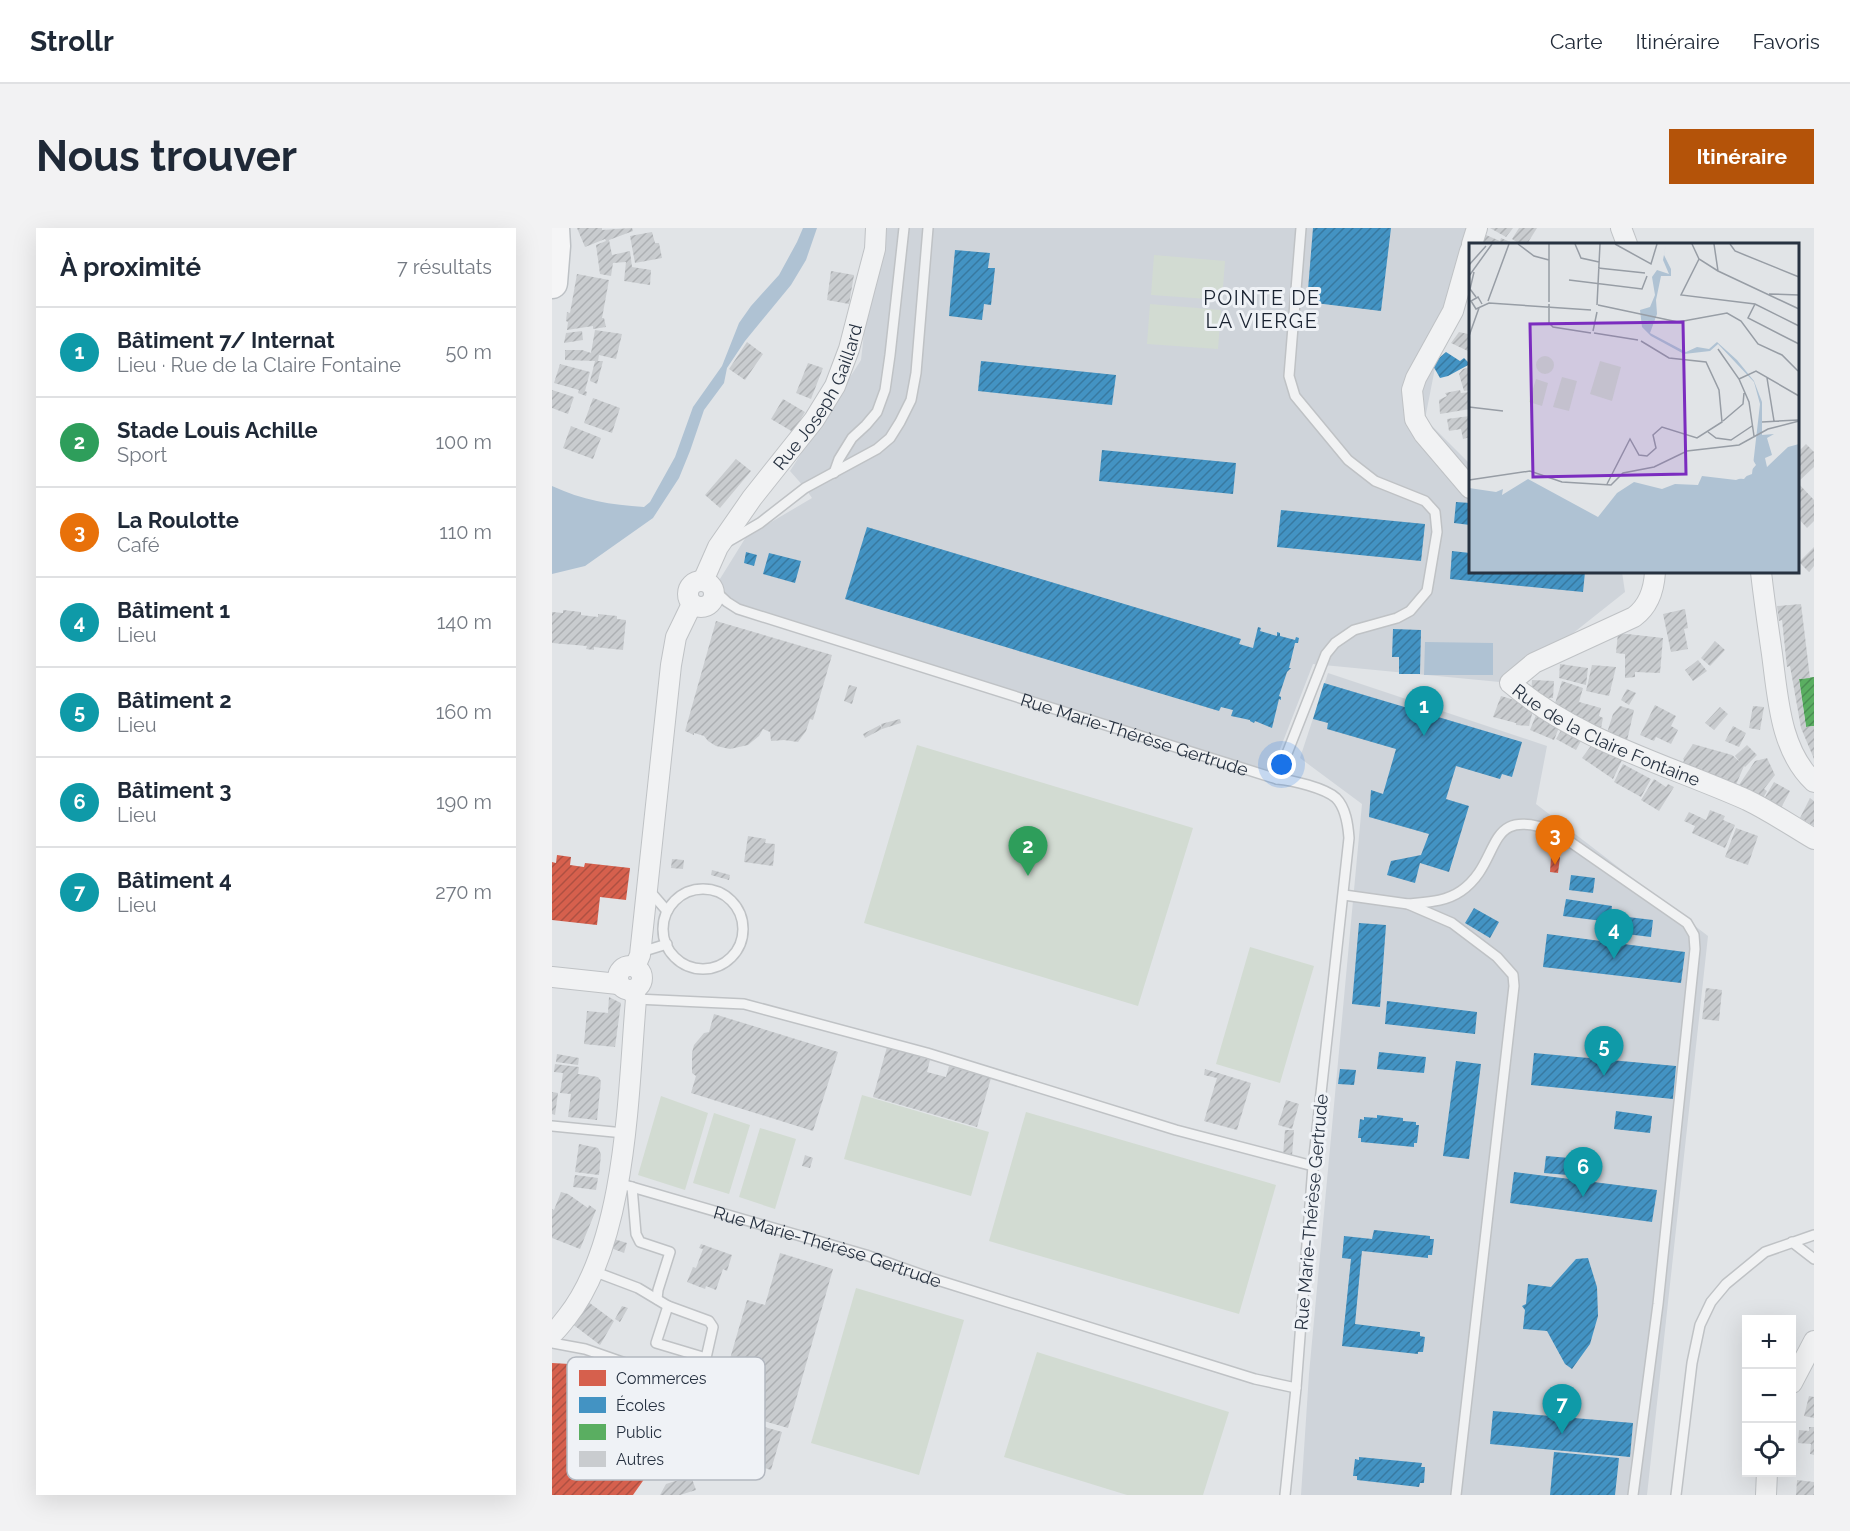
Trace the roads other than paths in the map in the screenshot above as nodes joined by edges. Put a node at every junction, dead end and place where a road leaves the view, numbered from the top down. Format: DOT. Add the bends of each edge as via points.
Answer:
graph roads {
  1 [pos="554,228"];
  2 [pos="876,228"];
  3 [pos="904,228"];
  4 [pos="928,228"];
  5 [pos="1301,228"];
  6 [pos="1478,228"];
  7 [pos="1621,228"];
  8 [pos="1472,243"];
  9 [pos="1627,243"];
  10 [pos="1469,255"];
  11 [pos="552,283"];
  12 [pos="834,473"];
  13 [pos="1469,487"];
  14 [pos="718,547"];
  15 [pos="1655,573"];
  16 [pos="1761,573"];
  17 [pos="708,585"];
  18 [pos="1277,778"];
  19 [pos="1814,782"];
  20 [pos="1814,839"];
  21 [pos="648,889"];
  22 [pos="1344,895"];
  23 [pos="1408,903"];
  24 [pos="668,911"];
  25 [pos="667,944"];
  26 [pos="552,965"];
  27 [pos="552,977"];
  28 [pos="630,978"];
  29 [pos="552,1126"];
  30 [pos="624,1133"];
  31 [pos="1313,1166"];
  32 [pos="625,1185"];
  33 [pos="1814,1236"];
  34 [pos="1792,1242"];
  35 [pos="1814,1259"];
  36 [pos="593,1271"];
  37 [pos="657,1299"];
  38 [pos="668,1306"];
  39 [pos="552,1334"];
  40 [pos="1814,1341"];
  41 [pos="552,1343"];
  42 [pos="609,1357"];
  43 [pos="703,1357"];
  44 [pos="706,1357"];
  45 [pos="1796,1374"];
  46 [pos="1296,1388"];
  47 [pos="1767,1477"];
  48 [pos="1285,1495"];
  49 [pos="1456,1495"];
  50 [pos="1633,1495"];
  51 [pos="1676,1495"];
  52 [pos="1766,1495"];
  1 -- 11 [label="main road"];
  2 -- 14 [label="street, Rue Joseph Gaillard" via="849,349 835,386"];
  3 -- 12 [label="lane" via="885,390 877,412 852,438"];
  4 -- 12 [label="lane" via="911,400 890,438"];
  5 -- 18 [label="lane" via="1290,376 1295,396 1348,460 1375,481 1425,501 1435,512 1437,532 1427,591 1410,611 1354,630 1326,654"];
  6 -- 8 [label="street"];
  7 -- 9 [label="street"];
  10 -- 13 [label="street" via="1453,311 1412,390 1413,411 1420,426"];
  12 -- 14 [label="lane"];
  14 -- 17 [label="street, Rue Joseph Gaillard"];
  15 -- 20 [label="street, Rue de la Claire Fontaine" via="1649,600 1634,617 1534,663 1510,683 1575,728 1749,801"];
  16 -- 19 [label="street" via="1780,720 1793,752"];
  17 -- 18 [label="lane, Rue Marie-Thérèse Gertrude" via="738,609"];
  17 -- 21 [label="street, Rue Joseph Gaillard" via="694,583 688,589 692,604 676,638"];
  18 -- 22 [label="lane, Rue Marie-Thérèse Gertrude" via="1296,781 1336,798 1347,818 1349,838"];
  21 -- 24 [label="lane"];
  21 -- 28 [label="street"];
  22 -- 23 [label="lane"];
  22 -- 31 [label="lane, Rue Marie-Thérèse Gertrude"];
  23 -- 49 [label="lane" via="1452,923 1497,957 1513,975 1515,986"];
  23 -- 50 [label="lane" via="1439,901 1462,890 1477,875 1502,832 1517,823 1556,832 1688,923 1694,935 1659,1293"];
  24 -- 25 [label="lane" via="664,922"];
  24 -- 25 [label="lane" via="685,893 697,889 722,893 739,911 743,936 730,958 708,969 689,966 673,955"];
  25 -- 28 [label="lane"];
  26 -- 28 [label="street"];
  27 -- 28 [label="street"];
  28 -- 30 [label="street"];
  28 -- 31 [label="lane" via="927,1053 1176,1130"];
  29 -- 30 [label="lane"];
  30 -- 32 [label="street"];
  31 -- 46 [label="lane, Rue Marie-Thérèse Gertrude"];
  32 -- 36 [label="street"];
  32 -- 37 [label="lane" via="640,1242 670,1252"];
  32 -- 46 [label="lane, Rue Marie-Thérèse Gertrude" via="866,1255 1255,1379"];
  33 -- 34 [label="lane"];
  34 -- 35 [label="lane"];
  34 -- 51 [label="lane" via="1765,1252 1726,1284 1711,1302 1700,1325"];
  36 -- 37 [label="lane"];
  36 -- 39 [label="street" via="575,1307"];
  37 -- 38 [label="lane"];
  38 -- 43 [label="lane" via="656,1343"];
  38 -- 44 [label="lane" via="709,1321 713,1327"];
  40 -- 45 [label="street"];
  41 -- 42 [label="lane"];
  46 -- 48 [label="lane"];
  47 -- 52 [label="street"];
}
